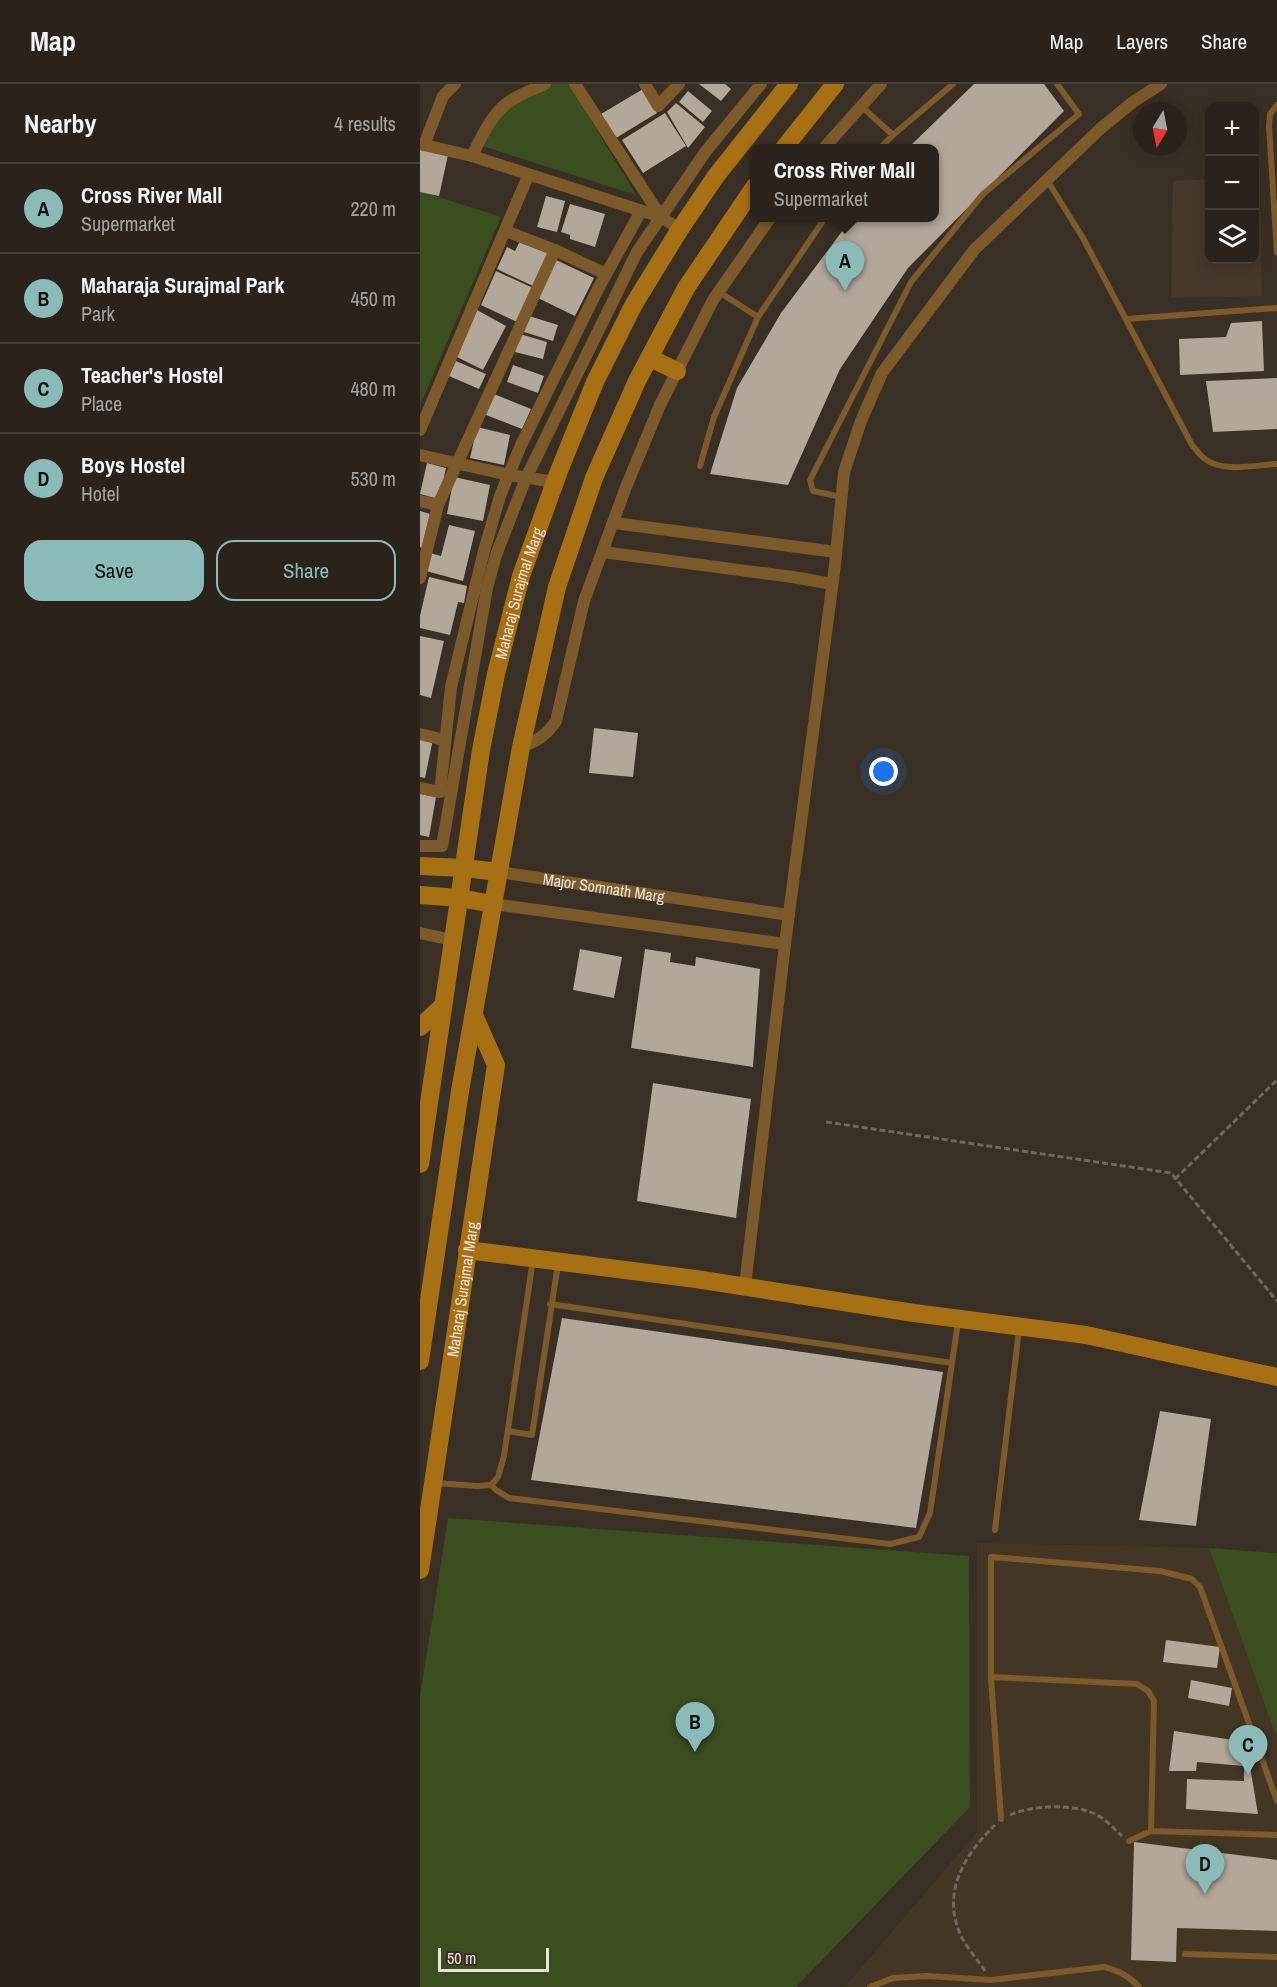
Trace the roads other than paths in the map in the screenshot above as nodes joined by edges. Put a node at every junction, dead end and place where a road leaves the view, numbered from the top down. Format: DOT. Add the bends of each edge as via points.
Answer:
graph roads {
  1 [pos="455,84"];
  2 [pos="545,84"];
  3 [pos="575,84"];
  4 [pos="645,84"];
  5 [pos="679,84"];
  6 [pos="761,84"];
  7 [pos="789,84"];
  8 [pos="835,84"];
  9 [pos="881,84"];
  10 [pos="953,84"];
  11 [pos="1056,84"];
  12 [pos="1161,84"];
  13 [pos="861,105"];
  14 [pos="1277,105"];
  15 [pos="893,135"];
  16 [pos="422,144"];
  17 [pos="787,144"];
  18 [pos="827,144"];
  19 [pos="884,144"];
  20 [pos="472,156"];
  21 [pos="528,176"];
  22 [pos="1047,180"];
  23 [pos="750,193"];
  24 [pos="641,211"];
  25 [pos="661,217"];
  26 [pos="767,222"];
  27 [pos="822,222"];
  28 [pos="680,229"];
  29 [pos="506,231"];
  30 [pos="555,250"];
  31 [pos="1277,253"];
  32 [pos="606,274"];
  33 [pos="718,292"];
  34 [pos="1277,308"];
  35 [pos="758,317"];
  36 [pos="1126,320"];
  37 [pos="650,358"];
  38 [pos="677,371"];
  39 [pos="420,430"];
  40 [pos="420,455"];
  41 [pos="455,464"];
  42 [pos="1277,464"];
  43 [pos="700,466"];
  44 [pos="509,475"];
  45 [pos="526,478"];
  46 [pos="555,482"];
  47 [pos="842,497"];
  48 [pos="420,501"];
  49 [pos="438,504"];
  50 [pos="614,523"];
  51 [pos="603,552"];
  52 [pos="837,552"];
  53 [pos="421,572"];
  54 [pos="832,584"];
  55 [pos="420,734"];
  56 [pos="444,740"];
  57 [pos="521,747"];
  58 [pos="420,788"];
  59 [pos="420,846"];
  60 [pos="420,866"];
  61 [pos="464,868"];
  62 [pos="499,872"];
  63 [pos="420,895"];
  64 [pos="459,898"];
  65 [pos="493,904"];
  66 [pos="789,915"];
  67 [pos="420,933"];
  68 [pos="452,940"];
  69 [pos="786,944"];
  70 [pos="443,1006"];
  71 [pos="474,1015"];
  72 [pos="420,1027"];
  73 [pos="420,1164"];
  74 [pos="467,1250"];
  75 [pos="533,1259"];
  76 [pos="558,1262"];
  77 [pos="746,1286"];
  78 [pos="550,1305"];
  79 [pos="959,1318"];
  80 [pos="1020,1326"];
  81 [pos="420,1361"];
  82 [pos="952,1363"];
  83 [pos="1277,1377"];
  84 [pos="508,1431"];
  85 [pos="433,1483"];
  86 [pos="491,1485"];
  87 [pos="995,1530"];
  88 [pos="422,1549"];
  89 [pos="420,1570"];
  90 [pos="991,1677"];
  91 [pos="1277,1801"];
  92 [pos="1001,1819"];
  93 [pos="1151,1831"];
  94 [pos="1277,1835"];
  95 [pos="1129,1841"];
  96 [pos="1185,1954"];
  97 [pos="1277,1957"];
  98 [pos="870,1987"];
  99 [pos="1138,1987"];
  1 -- 16 [label="street" via="443,96"];
  2 -- 20 [label="street" via="499,111"];
  3 -- 25 [label="street"];
  4 -- 5 [label="street" via="658,106"];
  6 -- 25 [label="street" via="706,152"];
  7 -- 28 [label="main road, Maharaj Surajmal Marg" via="716,176"];
  8 -- 17 [label="main road"];
  9 -- 13 [label="street"];
  10 -- 15 [label="lane"];
  11 -- 47 [label="lane" via="1079,114 983,194 906,292 810,480 813,491"];
  12 -- 22 [label="street" via="1100,129"];
  13 -- 15 [label="lane"];
  13 -- 18 [label="street"];
  14 -- 31 [label="lane" via="1270,114 1269,126"];
  15 -- 19 [label="lane"];
  16 -- 20 [label="street"];
  20 -- 21 [label="street"];
  21 -- 24 [label="street"];
  21 -- 29 [label="street"];
  22 -- 36 [label="lane"];
  22 -- 47 [label="street" via="974,250 882,373 847,461"];
  23 -- 37 [label="main road, Maharaj Surajmal Marg" via="686,288"];
  24 -- 25 [label="street"];
  24 -- 32 [label="street"];
  25 -- 28 [label="street"];
  25 -- 45 [label="street" via="637,252"];
  26 -- 33 [label="street"];
  27 -- 35 [label="lane"];
  28 -- 46 [label="main road, Maharaj Surajmal Marg" via="634,304 600,372"];
  29 -- 30 [label="street"];
  29 -- 39 [label="street"];
  30 -- 32 [label="street"];
  30 -- 41 [label="street"];
  32 -- 44 [label="street"];
  33 -- 35 [label="lane"];
  33 -- 38 [label="street"];
  34 -- 36 [label="lane"];
  35 -- 43 [label="lane" via="714,417"];
  36 -- 42 [label="lane" via="1192,445 1203,458 1215,465 1238,467"];
  37 -- 38 [label="main road"];
  37 -- 57 [label="main road, Maharaj Surajmal Marg" via="594,478 557,587"];
  38 -- 50 [label="street"];
  40 -- 41 [label="street"];
  41 -- 44 [label="street"];
  41 -- 49 [label="street"];
  44 -- 45 [label="street"];
  44 -- 56 [label="street" via="470,606 451,687"];
  45 -- 46 [label="street"];
  45 -- 59 [label="street" via="487,588 442,846"];
  46 -- 61 [label="main road, Maharaj Surajmal Marg" via="521,576 496,674"];
  47 -- 52 [label="street"];
  48 -- 49 [label="street"];
  49 -- 53 [label="street"];
  50 -- 51 [label="street"];
  50 -- 52 [label="street"];
  51 -- 54 [label="street"];
  51 -- 57 [label="street" via="584,601 556,720 550,731"];
  52 -- 54 [label="street"];
  54 -- 66 [label="street"];
  55 -- 56 [label="street"];
  56 -- 58 [label="street" via="440,792"];
  57 -- 62 [label="main road, Maharaj Surajmal Marg"];
  60 -- 61 [label="main road, Major Somnath Marg"];
  61 -- 62 [label="main road, Major Somnath Marg"];
  61 -- 64 [label="main road, Maharaj Surajmal Marg"];
  62 -- 65 [label="main road, Maharaj Surajmal Marg"];
  62 -- 66 [label="street, Major Somnath Marg"];
  63 -- 64 [label="main road, Major Somnath Marg"];
  64 -- 65 [label="main road, Major Somnath Marg"];
  64 -- 68 [label="main road, Maharaj Surajmal Marg"];
  65 -- 69 [label="street, Major Somnath Marg"];
  65 -- 71 [label="main road, Maharaj Surajmal Marg"];
  66 -- 69 [label="street"];
  67 -- 68 [label="street"];
  68 -- 70 [label="main road, Maharaj Surajmal Marg"];
  69 -- 77 [label="street"];
  70 -- 72 [label="main road"];
  70 -- 73 [label="main road, Maharaj Surajmal Marg"];
  71 -- 74 [label="main road, Maharaj Surajmal Marg" via="496,1065"];
  71 -- 81 [label="main road, Maharaj Surajmal Marg"];
  74 -- 75 [label="main road"];
  74 -- 85 [label="main road, Maharaj Surajmal Marg"];
  75 -- 76 [label="main road"];
  75 -- 84 [label="lane"];
  76 -- 77 [label="main road"];
  76 -- 78 [label="lane"];
  77 -- 79 [label="main road"];
  78 -- 82 [label="lane"];
  78 -- 84 [label="lane" via="532,1435"];
  79 -- 80 [label="main road"];
  79 -- 82 [label="lane"];
  80 -- 83 [label="main road" via="1086,1335"];
  80 -- 87 [label="lane"];
  82 -- 86 [label="lane" via="930,1513 919,1537 890,1544 509,1498"];
  84 -- 86 [label="lane" via="498,1477"];
  85 -- 86 [label="lane"];
  85 -- 88 [label="main road, Maharaj Surajmal Marg"];
  88 -- 89 [label="main road, Maharaj Surajmal Marg"];
  90 -- 91 [label="lane" via="991,1557 1160,1571 1192,1579 1200,1587"];
  90 -- 92 [label="lane"];
  90 -- 93 [label="lane" via="1137,1684 1148,1691 1154,1701"];
  93 -- 94 [label="lane"];
  93 -- 95 [label="lane"];
  96 -- 97 [label="lane"];
  98 -- 99 [label="lane" via="893,1978 991,1980 1104,1967 1130,1977"];
}
